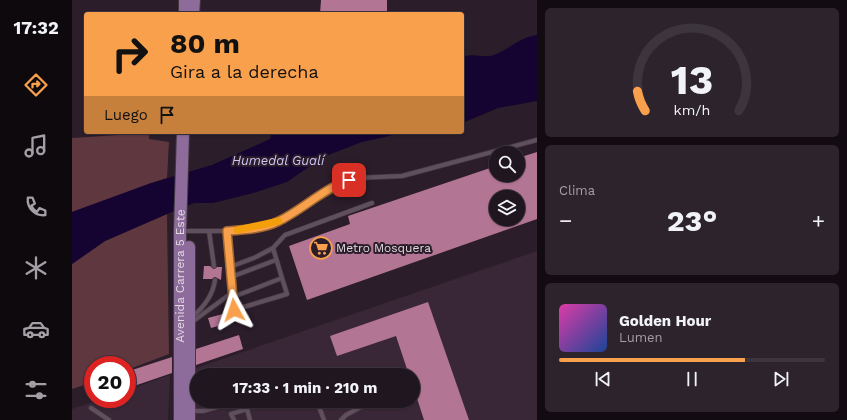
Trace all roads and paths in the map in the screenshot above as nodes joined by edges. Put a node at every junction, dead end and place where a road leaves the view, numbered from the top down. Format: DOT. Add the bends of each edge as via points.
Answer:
graph roads {
  1 [pos="185,0"];
  2 [pos="194,0"];
  3 [pos="185,12"];
  4 [pos="194,12"];
  5 [pos="183,134"];
  6 [pos="190,134"];
  7 [pos="537,140"];
  8 [pos="186,165"];
  9 [pos="372,203"];
  10 [pos="184,231"];
  11 [pos="210,231"];
  12 [pos="227,231"];
  13 [pos="272,248"];
  14 [pos="276,260"];
  15 [pos="214,266"];
  16 [pos="230,267"];
  17 [pos="231,277"];
  18 [pos="282,278"];
  19 [pos="215,280"];
  20 [pos="233,292"];
  21 [pos="233,297"];
  22 [pos="189,322"];
  23 [pos="91,408"];
  24 [pos="213,408"];
  25 [pos="320,408"];
  26 [pos="359,408"];
  27 [pos="189,415"];
  28 [pos="109,420"];
  29 [pos="180,420"];
  30 [pos="234,420"];
  31 [pos="250,420"];
  32 [pos="324,420"];
  33 [pos="341,420"];
  1 -- 3 [label="main road"];
  2 -- 4 [label="main road"];
  5 -- 8 [label="main road, Avenida Carrera 5 Este"];
  6 -- 8 [label="main road, Avenida Carrera 5 Este"];
  7 -- 12 [label="lane" via="402,176 356,178 326,190 278,222 245,230"];
  8 -- 10 [label="main road, Avenida Carrera 5 Este"];
  9 -- 13 [label="lane" via="285,235"];
  10 -- 11 [label="lane"];
  10 -- 22 [label="main road, Avenida Carrera 5 Este"];
  10 -- 29 [label="main road, Avenida Carrera 5 Este"];
  11 -- 12 [label="lane"];
  11 -- 15 [label="lane"];
  12 -- 16 [label="lane"];
  13 -- 14 [label="lane"];
  13 -- 16 [label="lane"];
  14 -- 17 [label="lane"];
  14 -- 18 [label="lane"];
  16 -- 17 [label="lane"];
  17 -- 20 [label="lane"];
  18 -- 21 [label="lane"];
  18 -- 21 [label="lane" via="287,294 234,310"];
  19 -- 22 [label="lane" via="210,297"];
  20 -- 21 [label="lane"];
  20 -- 22 [label="lane"];
  22 -- 27 [label="main road, Avenida Carrera 5 Este"];
  23 -- 28 [label="lane"];
  24 -- 27 [label="lane"];
  25 -- 32 [label="lane"];
  26 -- 33 [label="lane"];
  30 -- 31 [label="lane" via="231,414 247,409"];
}
